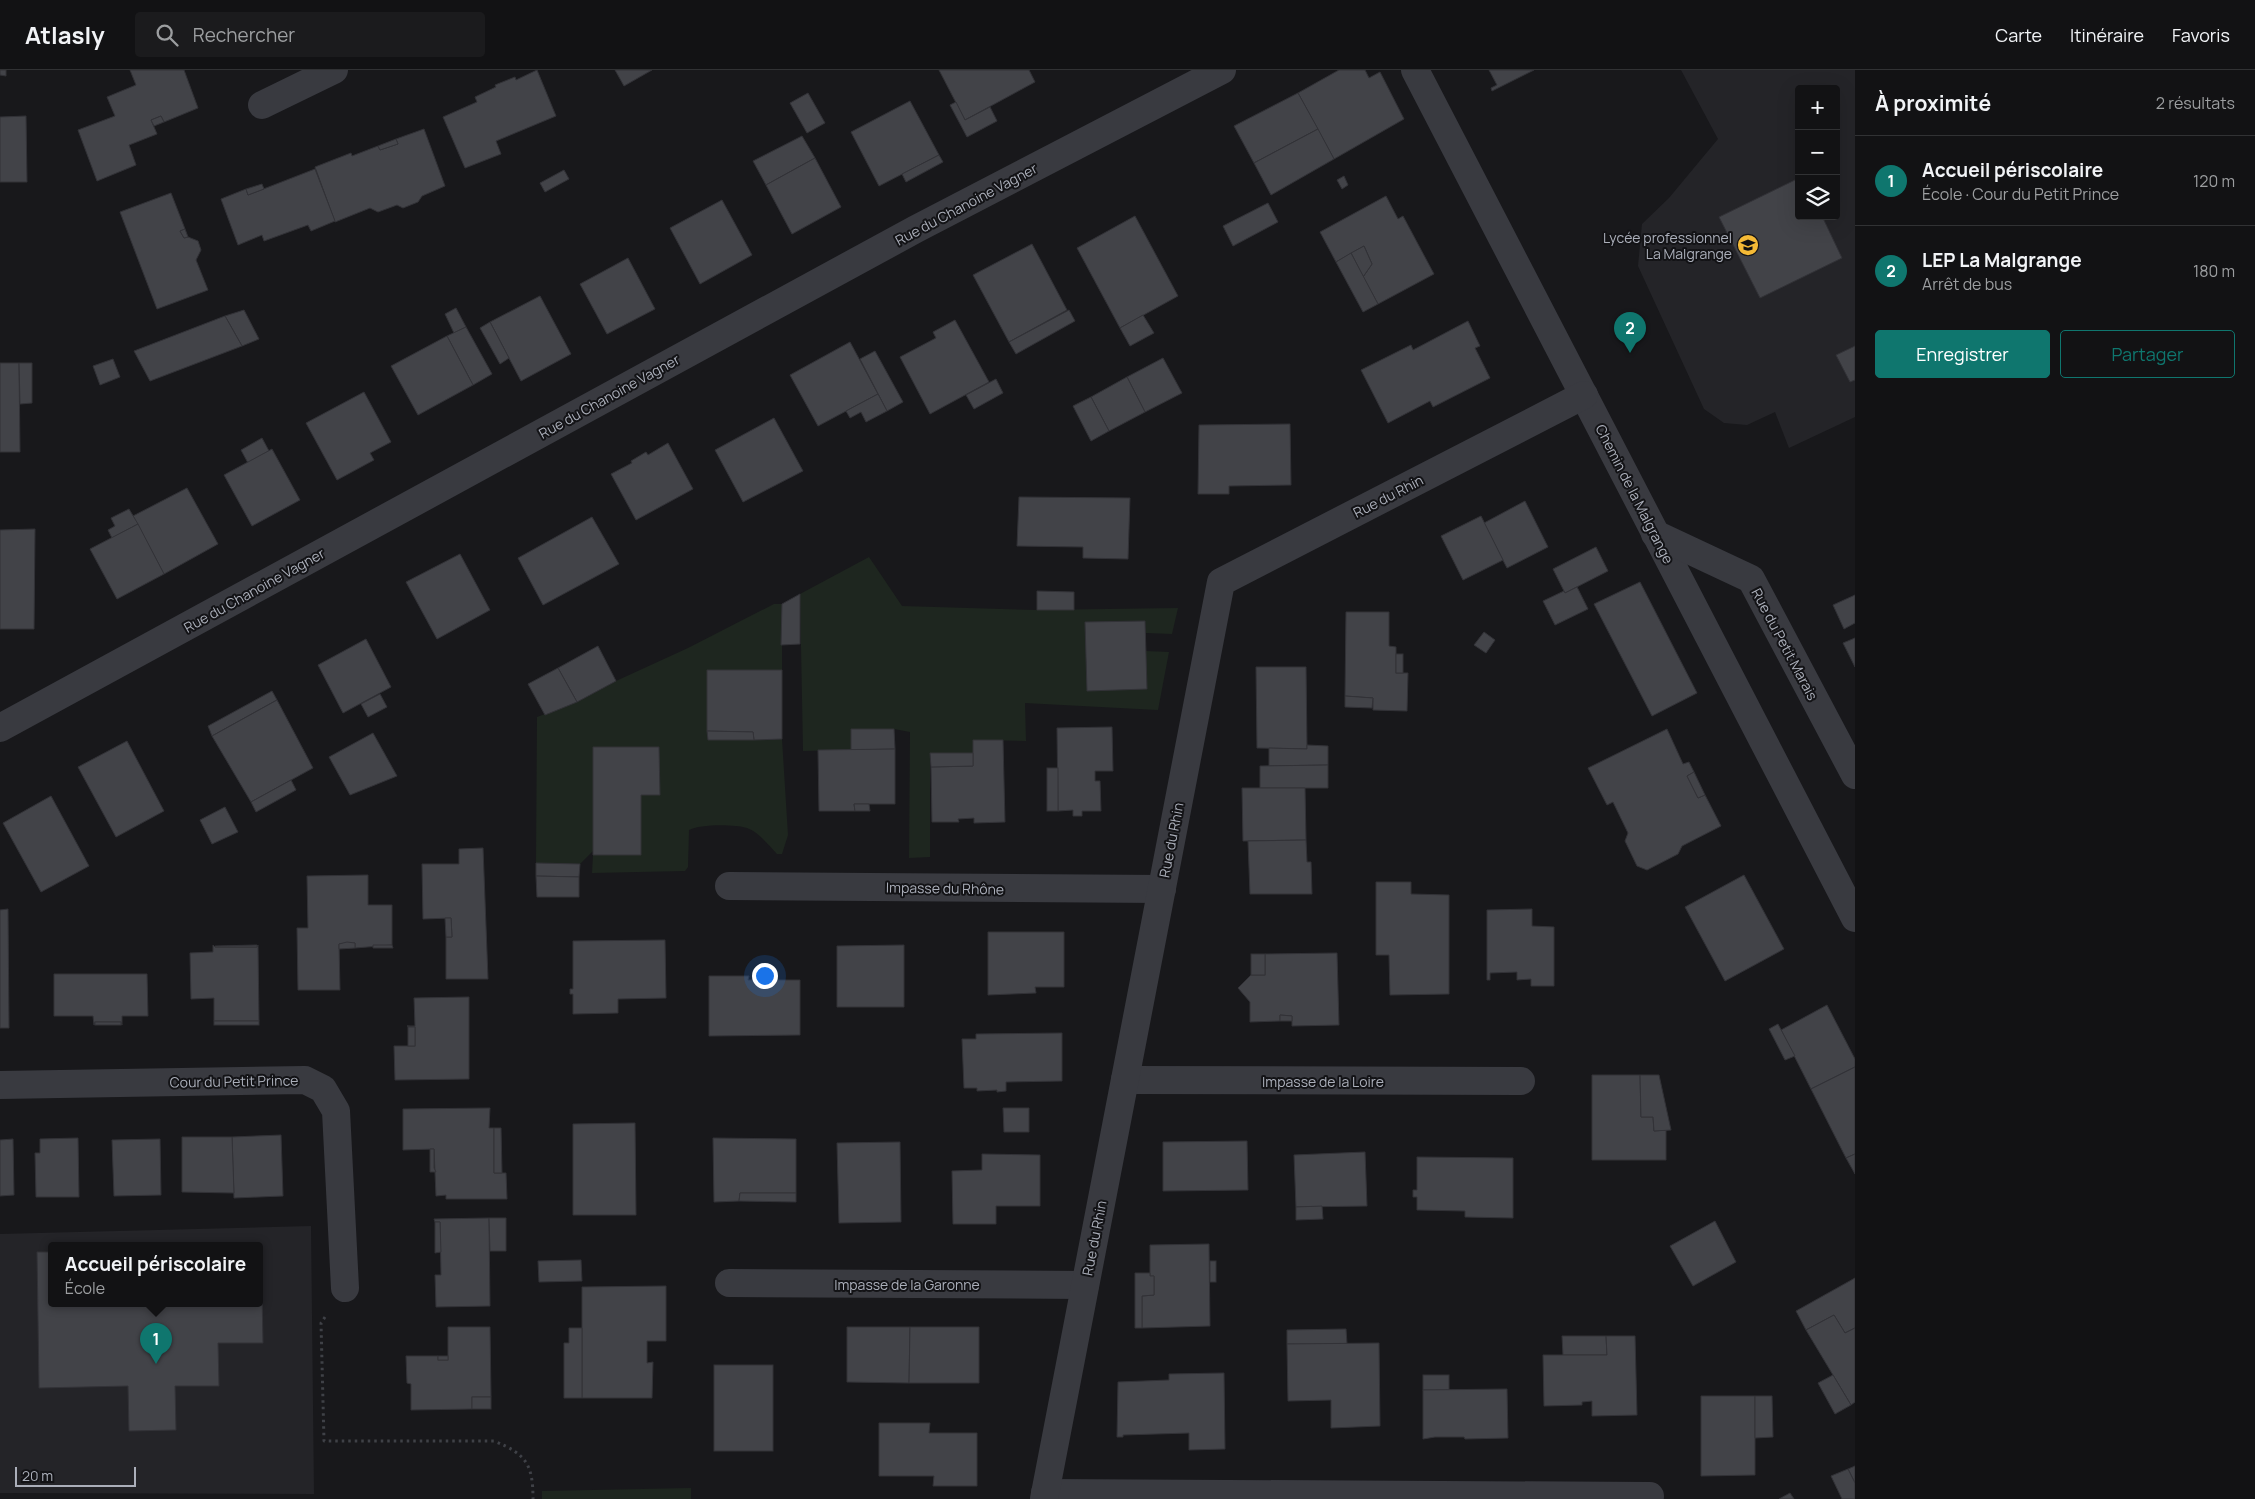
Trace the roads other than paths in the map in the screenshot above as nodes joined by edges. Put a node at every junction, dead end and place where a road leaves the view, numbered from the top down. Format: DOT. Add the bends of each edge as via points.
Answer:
graph roads {
  1 [pos="334,70"];
  2 [pos="1222,70"];
  3 [pos="1415,70"];
  4 [pos="262,105"];
  5 [pos="1584,395"];
  6 [pos="1656,534"];
  7 [pos="0,728"];
  8 [pos="1855,775"];
  9 [pos="729,886"];
  10 [pos="1162,889"];
  11 [pos="1855,918"];
  12 [pos="1124,1080"];
  13 [pos="1521,1081"];
  14 [pos="0,1086"];
  15 [pos="729,1282"];
  16 [pos="1085,1285"];
  17 [pos="345,1288"];
  18 [pos="1044,1496"];
  19 [pos="1650,1496"];
  1 -- 4 [label="street"];
  2 -- 7 [label="street, Rue du Chanoine Vagner" via="916,229"];
  3 -- 5 [label="street, Chemin de la Malgrange"];
  5 -- 6 [label="street, Chemin de la Malgrange"];
  5 -- 10 [label="street, Rue du Rhin" via="1221,582"];
  6 -- 8 [label="street, Rue du Petit Marais" via="1751,579"];
  6 -- 11 [label="street, Chemin de la Malgrange"];
  9 -- 10 [label="street, Impasse du Rhône"];
  10 -- 12 [label="street, Rue du Rhin"];
  12 -- 13 [label="street, Impasse de la Loire"];
  12 -- 16 [label="street, Rue du Rhin"];
  14 -- 17 [label="street, Cour du Petit Prince" via="305,1080 323,1089 336,1111"];
  15 -- 16 [label="street, Impasse de la Garonne"];
  16 -- 18 [label="street, Rue du Rhin"];
  18 -- 19 [label="street"];
}
